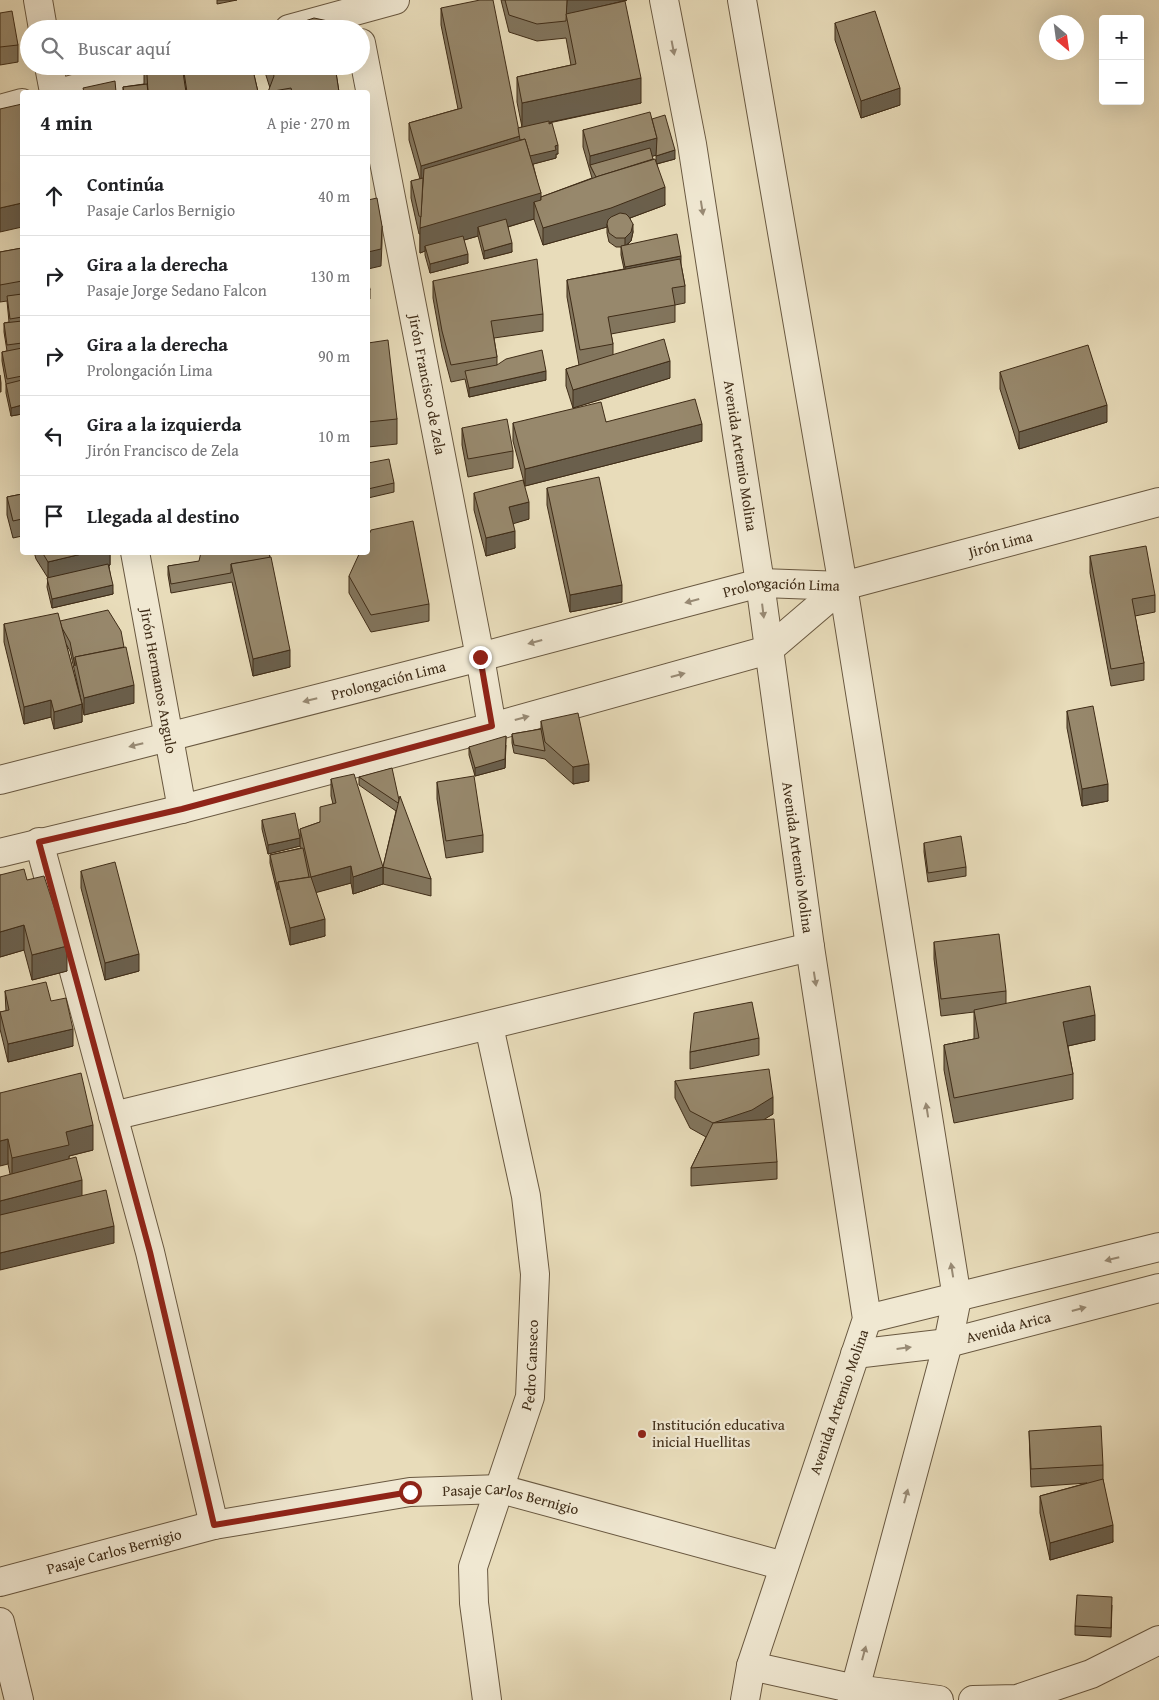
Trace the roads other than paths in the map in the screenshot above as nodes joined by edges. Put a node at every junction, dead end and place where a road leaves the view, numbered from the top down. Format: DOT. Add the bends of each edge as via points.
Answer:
graph roads {
  1 [pos="38,0"];
  2 [pos="395,0"];
  3 [pos="664,0"];
  4 [pos="742,0"];
  5 [pos="356,13"];
  6 [pos="41,20"];
  7 [pos="327,20"];
  8 [pos="51,75"];
  9 [pos="124,75"];
  10 [pos="367,75"];
  11 [pos="54,90"];
  12 [pos="70,90"];
  13 [pos="20,104"];
  14 [pos="0,109"];
  15 [pos="1159,502"];
  16 [pos="136,555"];
  17 [pos="760,583"];
  18 [pos="844,586"];
  19 [pos="768,650"];
  20 [pos="480,657"];
  21 [pos="492,726"];
  22 [pos="168,737"];
  23 [pos="0,780"];
  24 [pos="182,809"];
  25 [pos="39,842"];
  26 [pos="0,853"];
  27 [pos="810,947"];
  28 [pos="489,1026"];
  29 [pos="112,1116"];
  30 [pos="1159,1247"];
  31 [pos="1159,1288"];
  32 [pos="956,1298"];
  33 [pos="867,1319"];
  34 [pos="948,1343"];
  35 [pos="855,1354"];
  36 [pos="501,1489"];
  37 [pos="214,1525"];
  38 [pos="784,1566"];
  39 [pos="0,1582"];
  40 [pos="0,1622"];
  41 [pos="1159,1640"];
  42 [pos="751,1666"];
  43 [pos="853,1694"];
  44 [pos="19,1700"];
  45 [pos="487,1700"];
  46 [pos="745,1700"];
  47 [pos="939,1700"];
  48 [pos="973,1700"];
  1 -- 6 [label="street"];
  2 -- 5 [label="street"];
  3 -- 17 [label="street, Avenida Artemio Molina, one-way" via="692,144"];
  4 -- 18 [label="street"];
  5 -- 7 [label="street"];
  8 -- 11 [label="street"];
  9 -- 12 [label="street"];
  10 -- 20 [label="street, Jirón Francisco de Zela"];
  13 -- 14 [label="street"];
  15 -- 18 [label="street, Jirón Lima"];
  16 -- 22 [label="street, Jirón Hermanos Angulo"];
  17 -- 18 [label="street, Prolongación Lima"];
  17 -- 19 [label="street, Avenida Artemio Molina, one-way"];
  17 -- 20 [label="street, Prolongación Lima, one-way"];
  18 -- 19 [label="street, Prolongación Lima"];
  32 -- 18 [label="street, one-way"];
  21 -- 19 [label="street, Prolongación Lima, one-way"];
  19 -- 27 [label="street, Avenida Artemio Molina"];
  20 -- 21 [label="street, Jirón Francisco de Zela"];
  20 -- 22 [label="street, Prolongación Lima, one-way"];
  21 -- 24 [label="street, Prolongación Lima"];
  22 -- 23 [label="street, Prolongación Lima, one-way"];
  22 -- 24 [label="street, Jirón Hermanos Angulo"];
  24 -- 25 [label="street, Prolongación Lima"];
  25 -- 26 [label="street, Prolongación Lima"];
  25 -- 29 [label="street"];
  27 -- 28 [label="street"];
  27 -- 33 [label="street, Avenida Artemio Molina, one-way"];
  28 -- 29 [label="street"];
  28 -- 36 [label="street, Pedro Canseco" via="526,1196 535,1274 530,1397"];
  29 -- 37 [label="street" via="150,1252"];
  30 -- 32 [label="street, one-way"];
  34 -- 31 [label="street, Avenida Arica, one-way"];
  32 -- 33 [label="street"];
  32 -- 34 [label="street"];
  33 -- 35 [label="street, Avenida Artemio Molina"];
  35 -- 34 [label="street, Avenida Arica, one-way"];
  43 -- 34 [label="street, one-way"];
  35 -- 38 [label="street, Avenida Artemio Molina"];
  36 -- 37 [label="street, Pasaje Carlos Bernigio" via="410,1492"];
  36 -- 38 [label="street, Pasaje Carlos Bernigio"];
  36 -- 45 [label="street, Pedro Canseco" via="473,1568 474,1603"];
  37 -- 39 [label="street, Pasaje Carlos Bernigio"];
  38 -- 42 [label="street, Avenida Artemio Molina"];
  40 -- 44 [label="street"];
  41 -- 48 [label="street" via="1091,1674 1017,1699"];
  42 -- 43 [label="street"];
  42 -- 46 [label="street, Avenida Artemio Molina"];
  43 -- 47 [label="street"];
}
